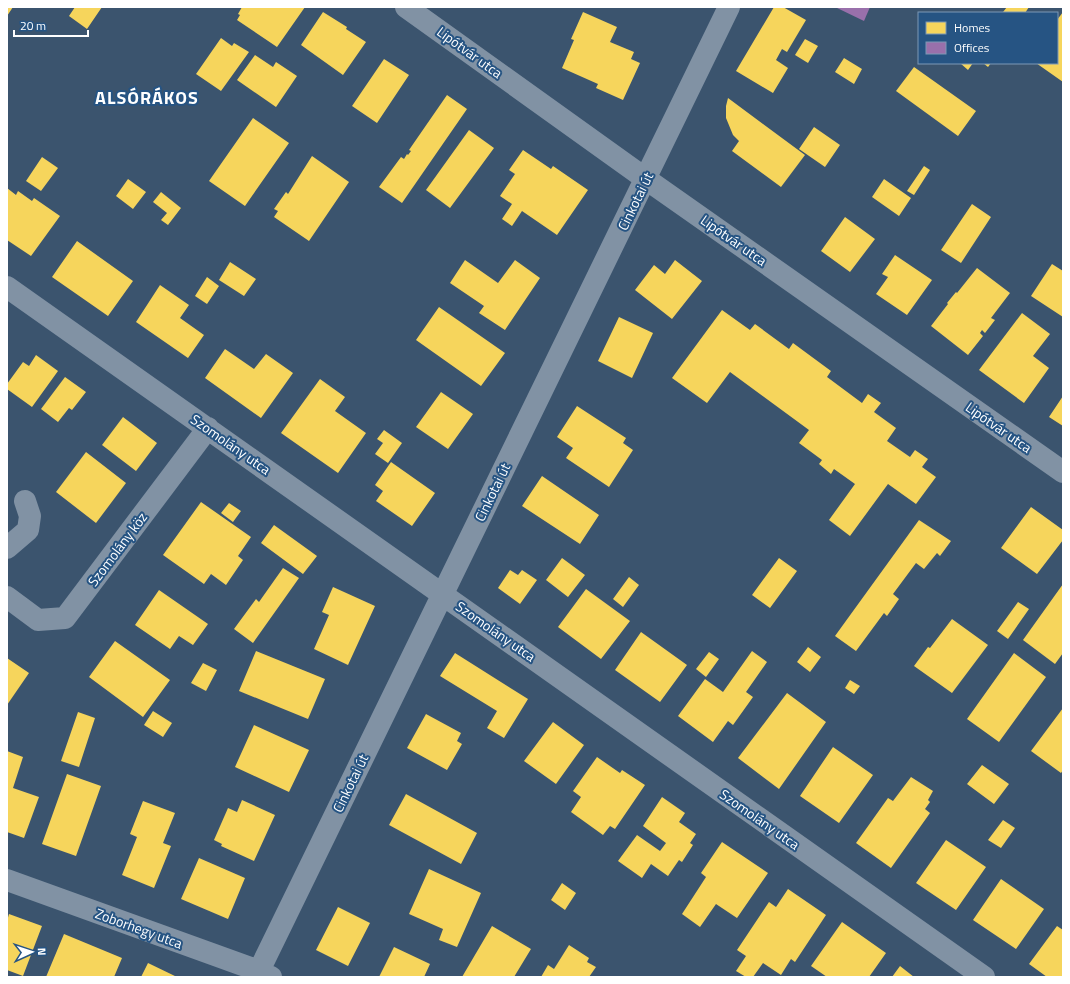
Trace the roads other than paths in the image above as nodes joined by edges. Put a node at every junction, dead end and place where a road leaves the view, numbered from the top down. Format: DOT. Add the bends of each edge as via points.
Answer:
graph roads {
  1 [pos="406,7"];
  2 [pos="729,7"];
  3 [pos="646,179"];
  4 [pos="7,287"];
  5 [pos="208,428"];
  6 [pos="1063,472"];
  7 [pos="25,501"];
  8 [pos="7,548"];
  9 [pos="442,593"];
  10 [pos="7,597"];
  11 [pos="7,880"];
  12 [pos="262,975"];
  13 [pos="984,977"];
  1 -- 3 [label="street, Lipótvár utca"];
  2 -- 3 [label="street, Cinkotai út"];
  3 -- 6 [label="street, Lipótvár utca"];
  3 -- 9 [label="street, Cinkotai út"];
  4 -- 5 [label="street, Szomolány utca"];
  5 -- 9 [label="street, Szomolány utca"];
  5 -- 10 [label="street, Szomolány köz" via="65,618 38,620"];
  7 -- 8 [label="street" via="30,516 28,530"];
  9 -- 12 [label="street, Cinkotai út"];
  9 -- 13 [label="street, Szomolány utca"];
  11 -- 12 [label="street, Zoborhegy utca"];
}
